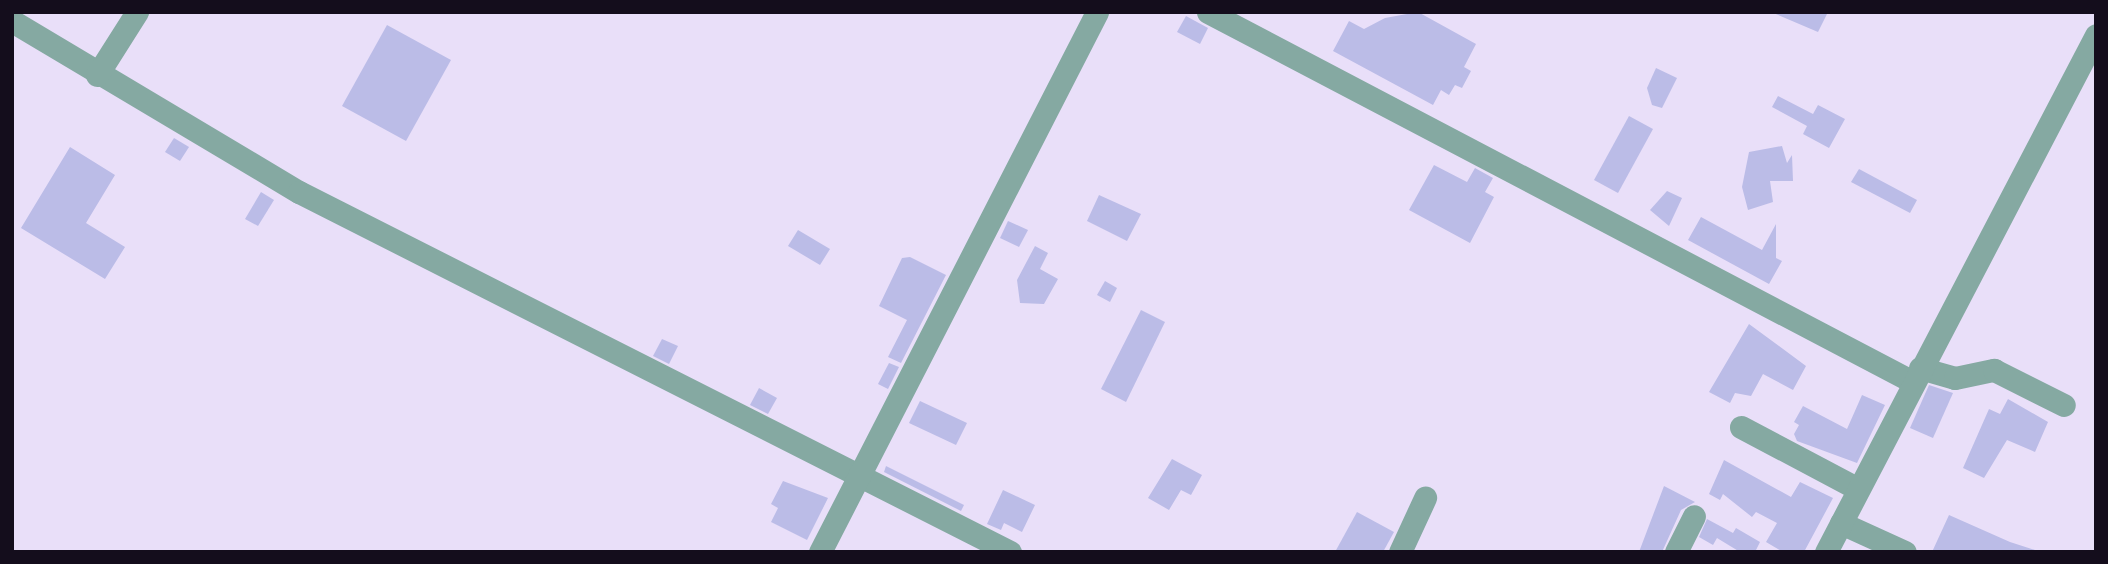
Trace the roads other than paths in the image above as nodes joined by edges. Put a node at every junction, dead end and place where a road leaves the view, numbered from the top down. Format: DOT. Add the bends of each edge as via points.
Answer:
graph roads {
  1 [pos="137,12"];
  2 [pos="1097,12"];
  3 [pos="1209,12"];
  4 [pos="12,21"];
  5 [pos="2096,35"];
  6 [pos="97,75"];
  7 [pos="1917,375"];
  8 [pos="2064,405"];
  9 [pos="1741,426"];
  10 [pos="859,477"];
  11 [pos="1858,489"];
  12 [pos="1425,498"];
  13 [pos="1693,516"];
  14 [pos="1841,523"];
  15 [pos="820,552"];
  16 [pos="1010,552"];
  17 [pos="1400,552"];
  18 [pos="1676,552"];
  19 [pos="1826,552"];
  20 [pos="1905,552"];
  1 -- 6 [label="street"];
  2 -- 10 [label="street"];
  3 -- 7 [label="street"];
  4 -- 6 [label="street"];
  5 -- 7 [label="street"];
  6 -- 10 [label="street" via="299,192"];
  7 -- 8 [label="street" via="1955,378 1994,370"];
  7 -- 11 [label="street"];
  9 -- 11 [label="street"];
  10 -- 15 [label="street"];
  10 -- 16 [label="street"];
  11 -- 14 [label="street"];
  12 -- 17 [label="street"];
  13 -- 18 [label="street"];
  14 -- 19 [label="street"];
  14 -- 20 [label="street"];
}
